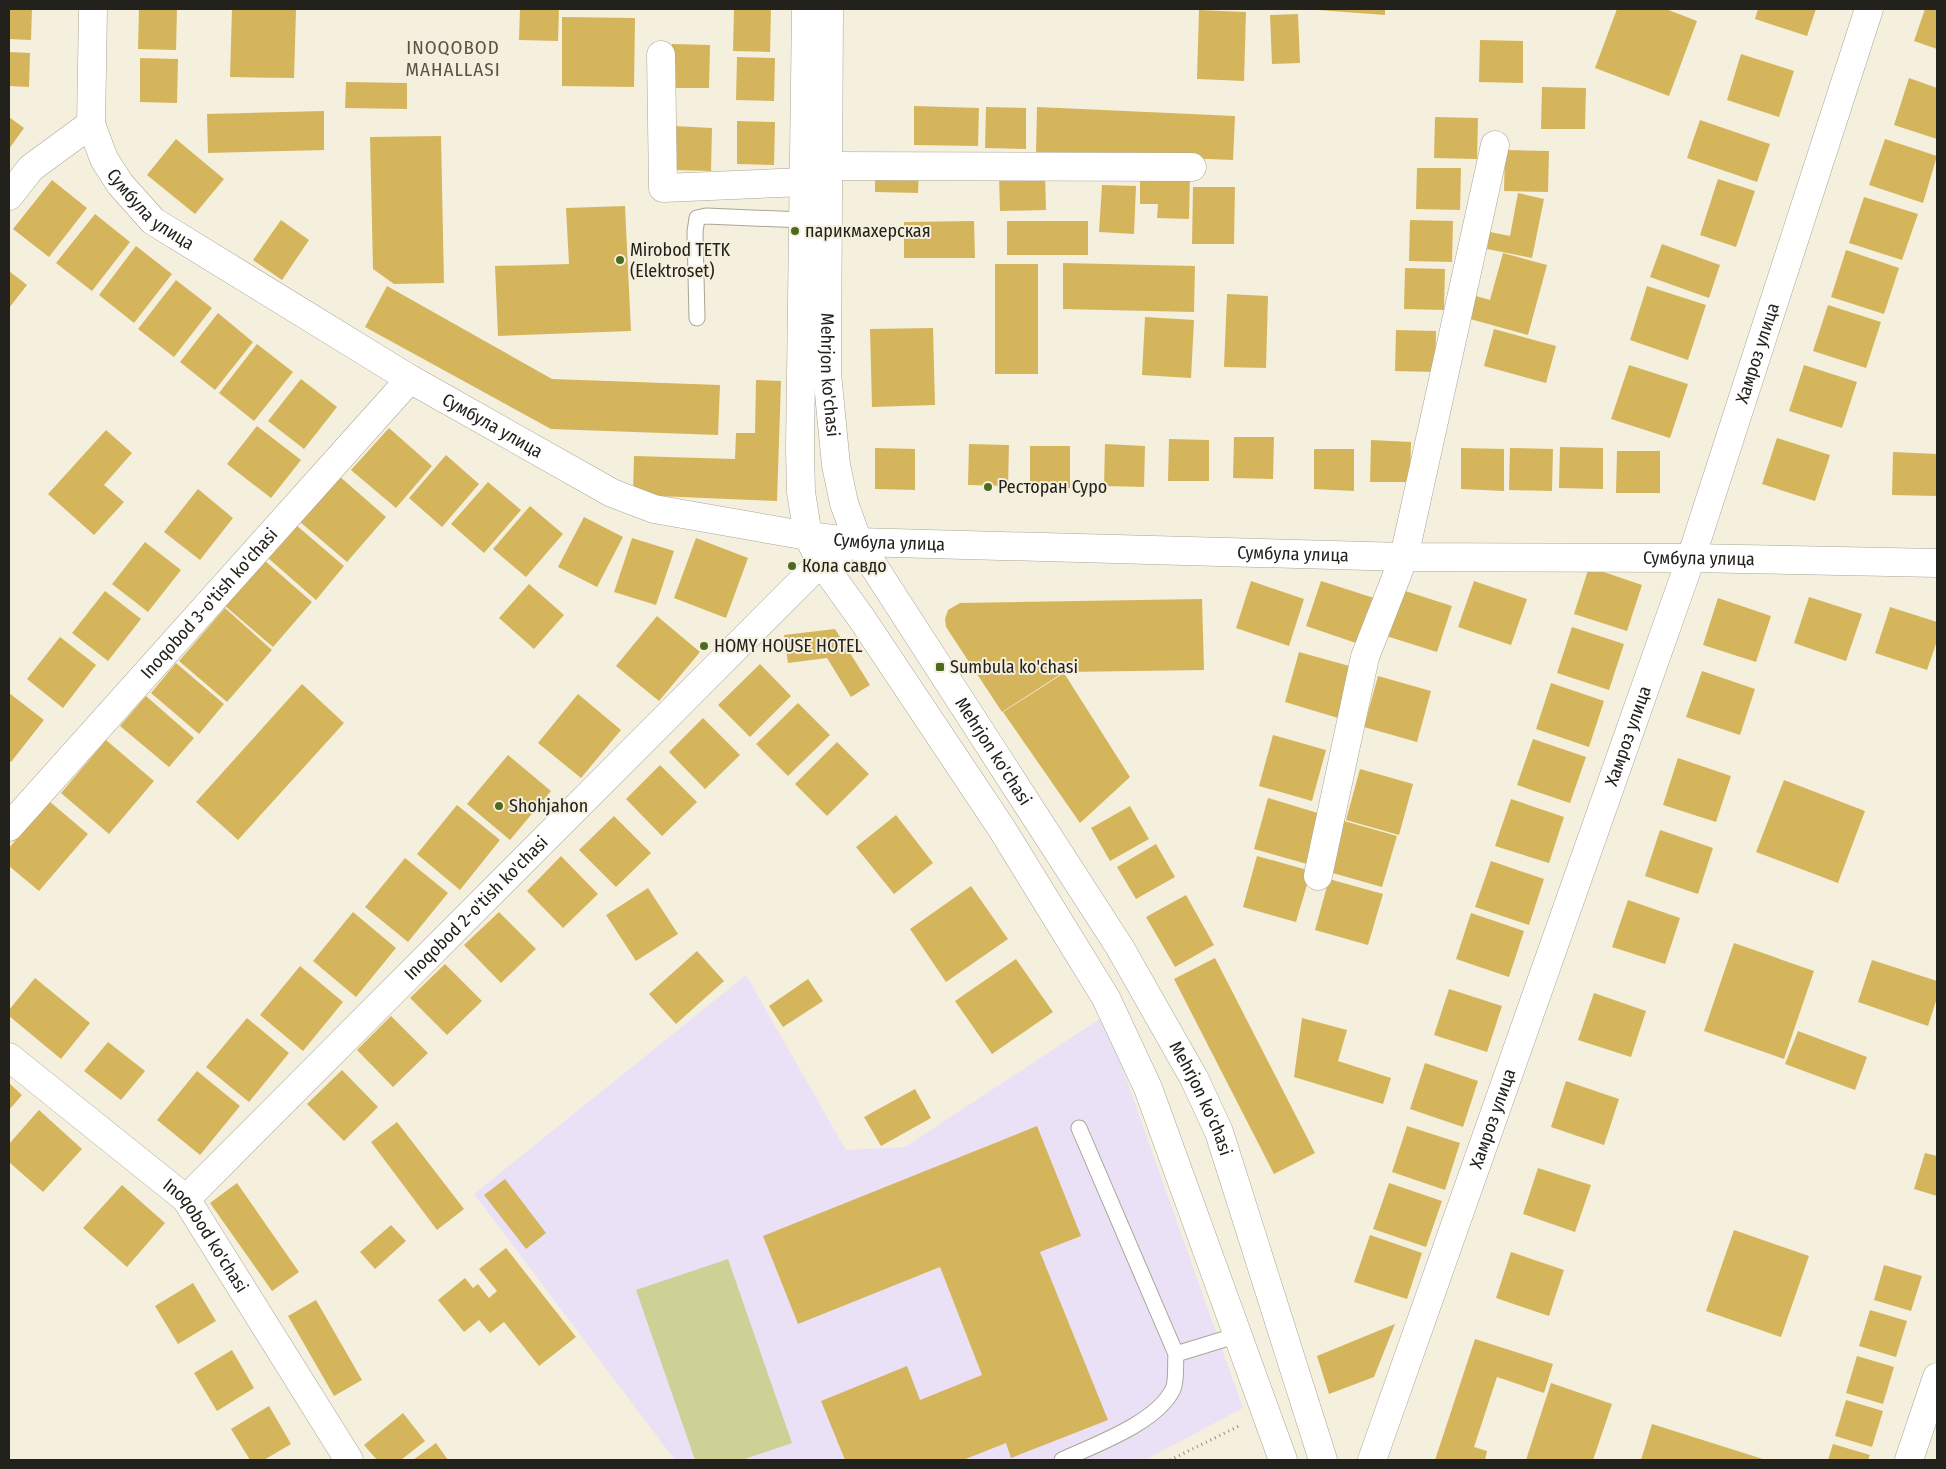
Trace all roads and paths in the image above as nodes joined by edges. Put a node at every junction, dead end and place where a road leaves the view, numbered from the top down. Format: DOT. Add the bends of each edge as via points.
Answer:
graph roads {
  1 [pos="92,9"];
  2 [pos="806,9"];
  3 [pos="829,9"];
  4 [pos="1870,9"];
  5 [pos="660,55"];
  6 [pos="91,124"];
  7 [pos="1495,145"];
  8 [pos="827,166"];
  9 [pos="1192,167"];
  10 [pos="804,182"];
  11 [pos="9,196"];
  12 [pos="803,220"];
  13 [pos="698,318"];
  14 [pos="410,379"];
  15 [pos="808,536"];
  16 [pos="858,542"];
  17 [pos="1404,557"];
  18 [pos="1691,558"];
  19 [pos="820,562"];
  20 [pos="1937,563"];
  21 [pos="9,828"];
  22 [pos="1318,876"];
  23 [pos="9,1057"];
  24 [pos="1079,1128"];
  25 [pos="186,1199"];
  26 [pos="1238,1335"];
  27 [pos="1176,1354"];
  28 [pos="1937,1377"];
  29 [pos="1265,1414"];
  30 [pos="349,1460"];
  31 [pos="1062,1460"];
  32 [pos="1170,1460"];
  33 [pos="1283,1460"];
  34 [pos="1323,1460"];
  35 [pos="1372,1460"];
  36 [pos="1908,1460"];
  1 -- 6 [label="street, Сумбула улица"];
  2 -- 10 [label="street, Mehrjon ko'chasi"];
  3 -- 8 [label="street, Mehrjon ko'chasi"];
  4 -- 18 [label="street, Хамроз улица"];
  5 -- 10 [label="street" via="663,188"];
  6 -- 11 [label="street" via="31,168"];
  6 -- 14 [label="street, Сумбула улица" via="104,159 120,184 153,220"];
  7 -- 17 [label="street"];
  8 -- 9 [label="street"];
  8 -- 16 [label="street, Mehrjon ko'chasi" via="827,373 836,466 844,503"];
  10 -- 12 [label="street, Mehrjon ko'chasi"];
  12 -- 13 [label="lane" via="698,218 695,232"];
  12 -- 15 [label="street, Mehrjon ko'chasi" via="800,450 801,492"];
  14 -- 15 [label="street, Сумбула улица" via="612,492 654,510"];
  14 -- 21 [label="street, Inoqobod 3-o'tish ko'chasi"];
  15 -- 16 [label="street, Сумбула улица"];
  15 -- 19 [label="street, Mehrjon ko'chasi"];
  16 -- 17 [label="street, Сумбула улица"];
  16 -- 19 [label="street, Inoqobod 2-o'tish ko'chasi"];
  16 -- 34 [label="street, Mehrjon ko'chasi" via="1113,938 1194,1078 1219,1132"];
  17 -- 18 [label="street, Сумбула улица"];
  17 -- 22 [label="street" via="1365,657"];
  18 -- 20 [label="street, Сумбула улица"];
  18 -- 35 [label="street, Хамроз улица"];
  19 -- 25 [label="street, Inoqobod 2-o'tish ko'chasi"];
  19 -- 26 [label="street, Mehrjon ko'chasi" via="862,619 1002,830 1106,998 1148,1088"];
  23 -- 25 [label="street, Inoqobod ko'chasi"];
  24 -- 27 [label="lane"];
  25 -- 30 [label="street, Inoqobod ko'chasi"];
  26 -- 27 [label="lane"];
  26 -- 29 [label="street, Mehrjon ko'chasi"];
  27 -- 31 [label="lane" via="1173,1389 1155,1410 1136,1425"];
  28 -- 36 [label="street"];
  29 -- 32 [label="path"];
  29 -- 33 [label="street, Mehrjon ko'chasi"];
}
